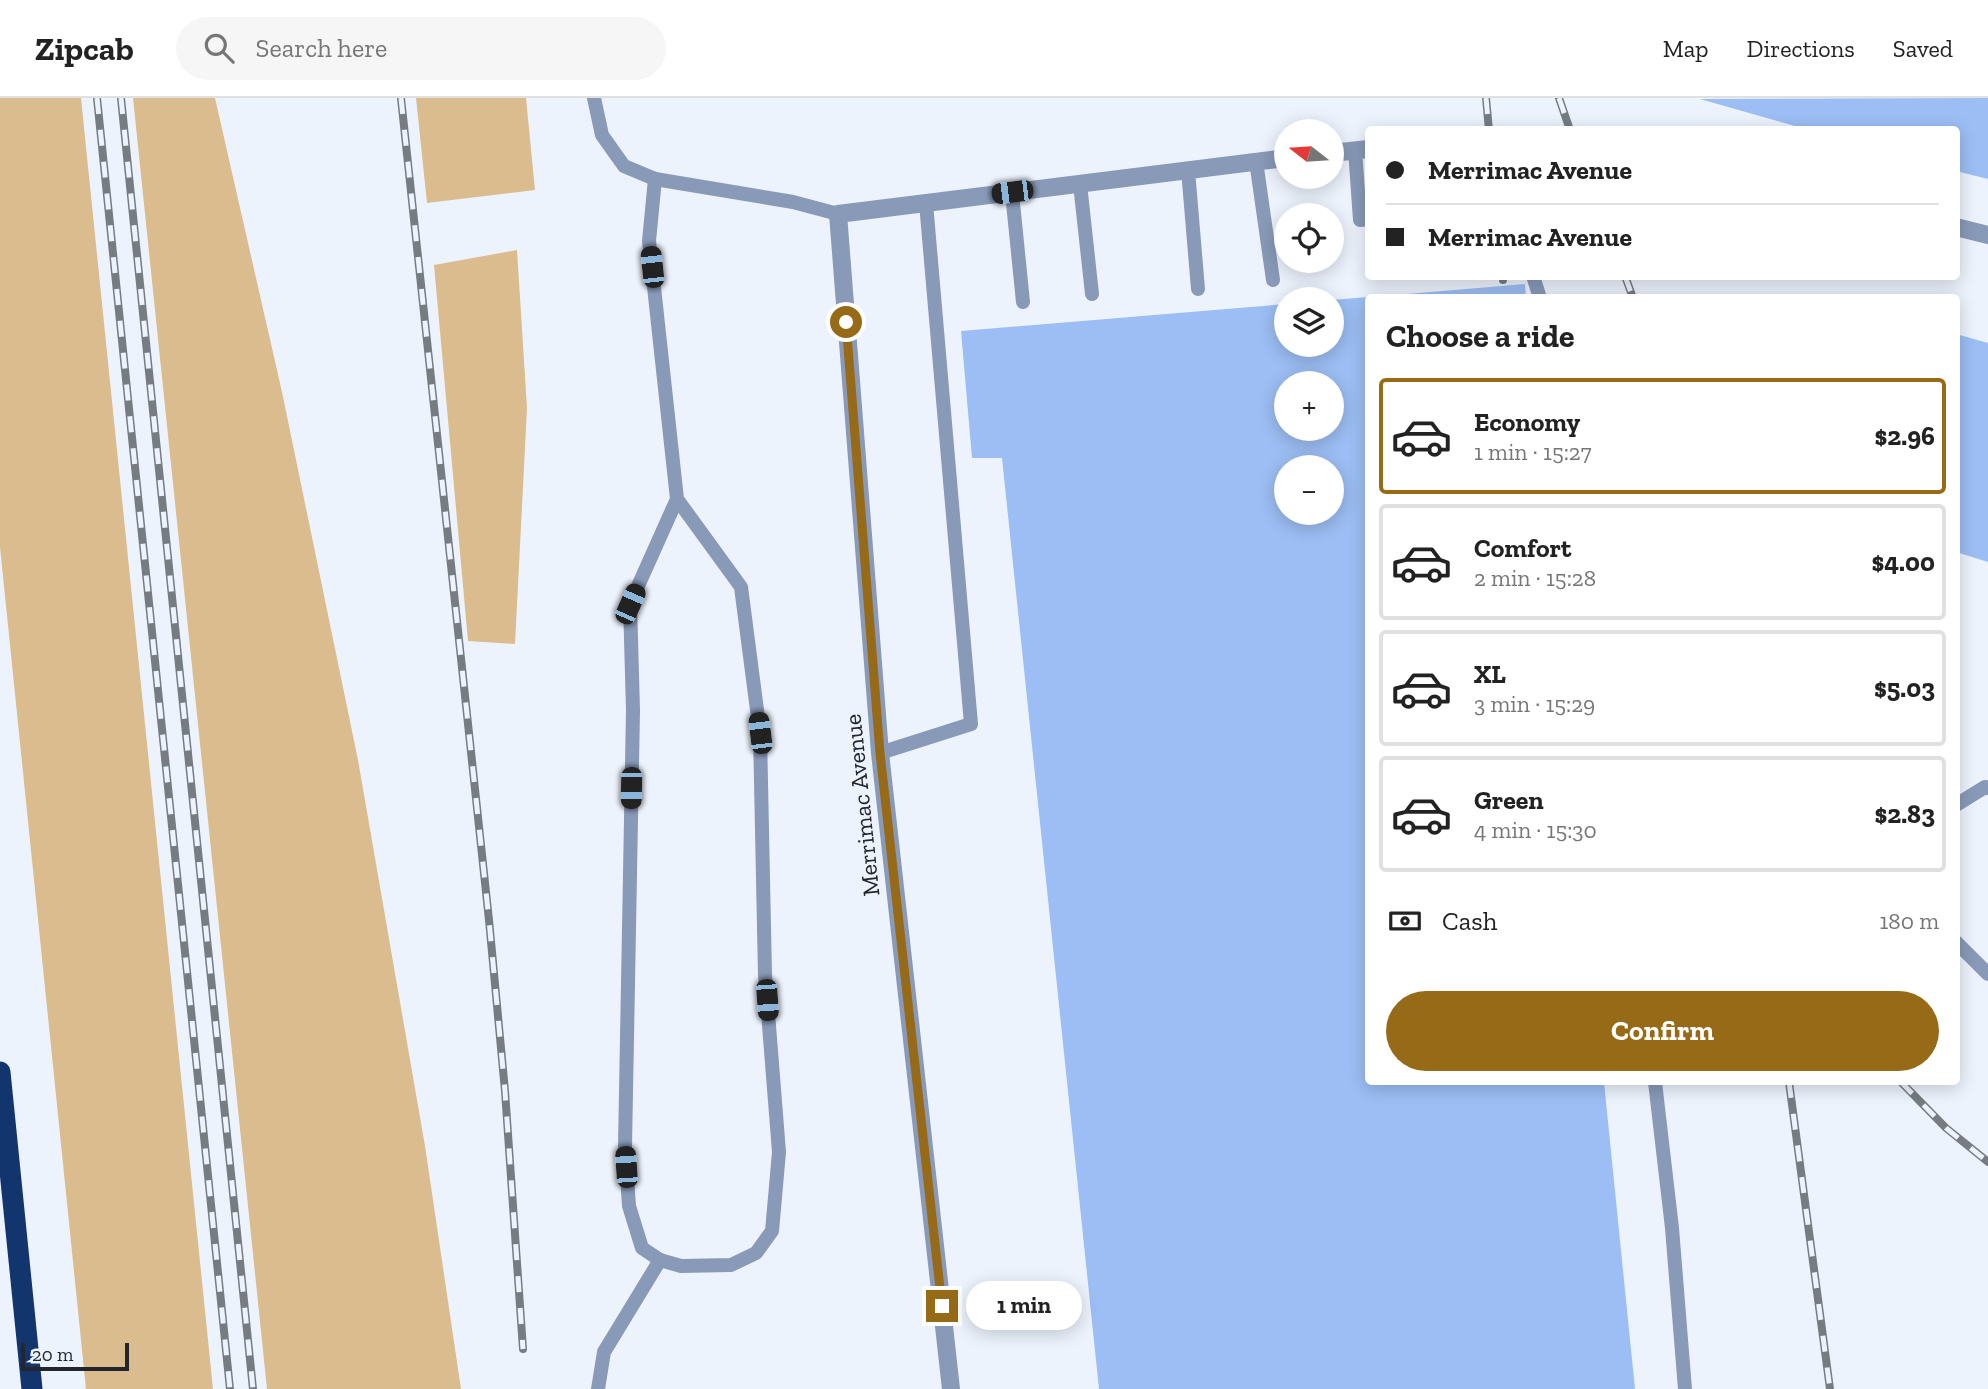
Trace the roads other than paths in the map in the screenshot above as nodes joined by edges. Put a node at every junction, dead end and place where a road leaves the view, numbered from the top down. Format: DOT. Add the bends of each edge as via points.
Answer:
graph roads {
  1 [pos="594,98"];
  2 [pos="1362,149"];
  3 [pos="1344,151"];
  4 [pos="1274,159"];
  5 [pos="1256,161"];
  6 [pos="1188,170"];
  7 [pos="655,179"];
  8 [pos="1080,184"];
  9 [pos="1012,192"];
  10 [pos="926,203"];
  11 [pos="838,214"];
  12 [pos="1365,219"];
  13 [pos="1960,228"];
  14 [pos="1988,235"];
  15 [pos="1273,280"];
  16 [pos="1199,289"];
  17 [pos="1092,294"];
  18 [pos="1023,302"];
  19 [pos="677,499"];
  20 [pos="880,753"];
  21 [pos="1988,788"];
  22 [pos="1960,803"];
  23 [pos="1960,946"];
  24 [pos="1988,974"];
  25 [pos="0,1072"];
  26 [pos="1655,1085"];
  27 [pos="660,1260"];
  28 [pos="32,1389"];
  29 [pos="598,1389"];
  30 [pos="951,1389"];
  31 [pos="1685,1389"];
  1 -- 7 [label="lane" via="602,135 624,166"];
  2 -- 3 [label="street"];
  2 -- 12 [label="lane" via="1360,220"];
  4 -- 5 [label="street"];
  5 -- 6 [label="street"];
  5 -- 15 [label="lane"];
  6 -- 8 [label="street"];
  6 -- 16 [label="lane"];
  7 -- 11 [label="lane"];
  7 -- 19 [label="lane" via="649,241"];
  8 -- 9 [label="street"];
  8 -- 17 [label="lane"];
  9 -- 10 [label="street"];
  9 -- 18 [label="lane"];
  10 -- 11 [label="street"];
  10 -- 20 [label="lane" via="971,724"];
  11 -- 20 [label="street, Merrimac Avenue"];
  13 -- 14 [label="street"];
  19 -- 27 [label="lane" via="630,604 633,710 625,1147 629,1206 642,1248"];
  19 -- 27 [label="lane" via="741,587 760,733 765,975 779,1152 772,1231 755,1253 731,1265 681,1266"];
  20 -- 30 [label="street, Merrimac Avenue"];
  21 -- 22 [label="lane"];
  23 -- 24 [label="lane"];
  25 -- 28 [label="highway"];
  26 -- 31 [label="lane"];
  27 -- 29 [label="lane" via="604,1352"];
}
